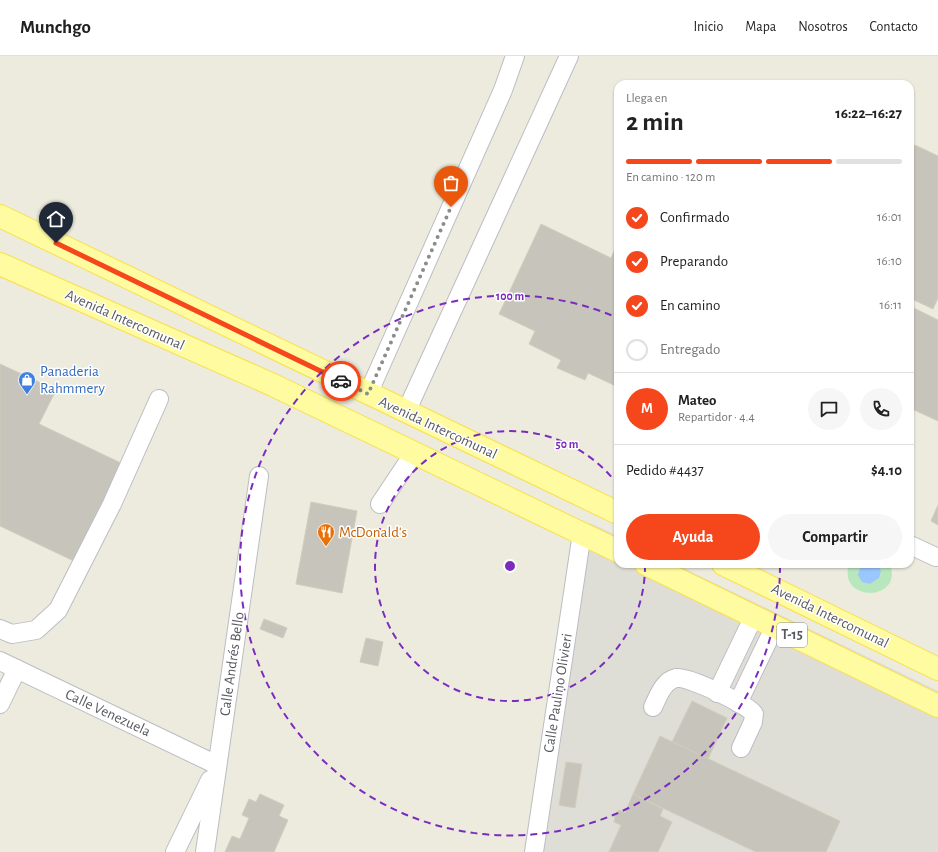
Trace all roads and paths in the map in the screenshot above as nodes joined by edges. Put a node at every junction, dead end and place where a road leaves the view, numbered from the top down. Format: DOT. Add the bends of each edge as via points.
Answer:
graph roads {
  1 [pos="515,56"];
  2 [pos="569,56"];
  3 [pos="0,216"];
  4 [pos="0,264"];
  5 [pos="368,394"];
  6 [pos="159,399"];
  7 [pos="406,412"];
  8 [pos="414,453"];
  9 [pos="259,476"];
  10 [pos="380,504"];
  11 [pos="614,512"];
  12 [pos="582,533"];
  13 [pos="914,547"];
  14 [pos="614,549"];
  15 [pos="936,557"];
  16 [pos="654,568"];
  17 [pos="731,568"];
  18 [pos="754,616"];
  19 [pos="774,626"];
  20 [pos="0,629"];
  21 [pos="0,661"];
  22 [pos="17,669"];
  23 [pos="938,669"];
  24 [pos="718,693"];
  25 [pos="738,703"];
  26 [pos="0,704"];
  27 [pos="938,706"];
  28 [pos="653,707"];
  29 [pos="741,748"];
  30 [pos="217,765"];
  31 [pos="188,825"];
  32 [pos="208,832"];
  33 [pos="175,852"];
  34 [pos="205,852"];
  35 [pos="534,852"];
  1 -- 5 [label="street" via="503,90"];
  2 -- 7 [label="street"];
  3 -- 5 [label="main road, Avenida Intercomunal"];
  4 -- 8 [label="main road, Avenida Intercomunal" via="273,385"];
  5 -- 7 [label="main road, Avenida Intercomunal"];
  6 -- 20 [label="street" via="112,504 58,610 36,630 12,634"];
  7 -- 11 [label="main road, Avenida Intercomunal"];
  8 -- 10 [label="street"];
  8 -- 12 [label="main road, Avenida Intercomunal"];
  9 -- 30 [label="street, Calle Andrés Bello"];
  12 -- 14 [label="main road, Avenida Intercomunal"];
  12 -- 35 [label="street, Calle Paulino Olivieri"];
  13 -- 15 [label="street"];
  16 -- 18 [label="main road, T-15"];
  17 -- 23 [label="main road, Avenida Intercomunal / T-15"];
  18 -- 19 [label="main road, T-15"];
  18 -- 24 [label="street"];
  19 -- 25 [label="street"];
  19 -- 27 [label="main road, T-15"];
  21 -- 22 [label="street, Calle Venezuela"];
  22 -- 26 [label="street"];
  22 -- 30 [label="street, Calle Venezuela"];
  24 -- 25 [label="street"];
  24 -- 28 [label="street" via="685,679 676,678 662,688"];
  25 -- 29 [label="street" via="754,714"];
  30 -- 31 [label="street"];
  30 -- 32 [label="street, Calle Andrés Bello"];
  31 -- 32 [label="street" via="192,822 201,823 206,826"];
  31 -- 33 [label="street"];
  32 -- 34 [label="street, Calle Andrés Bello"];
}
